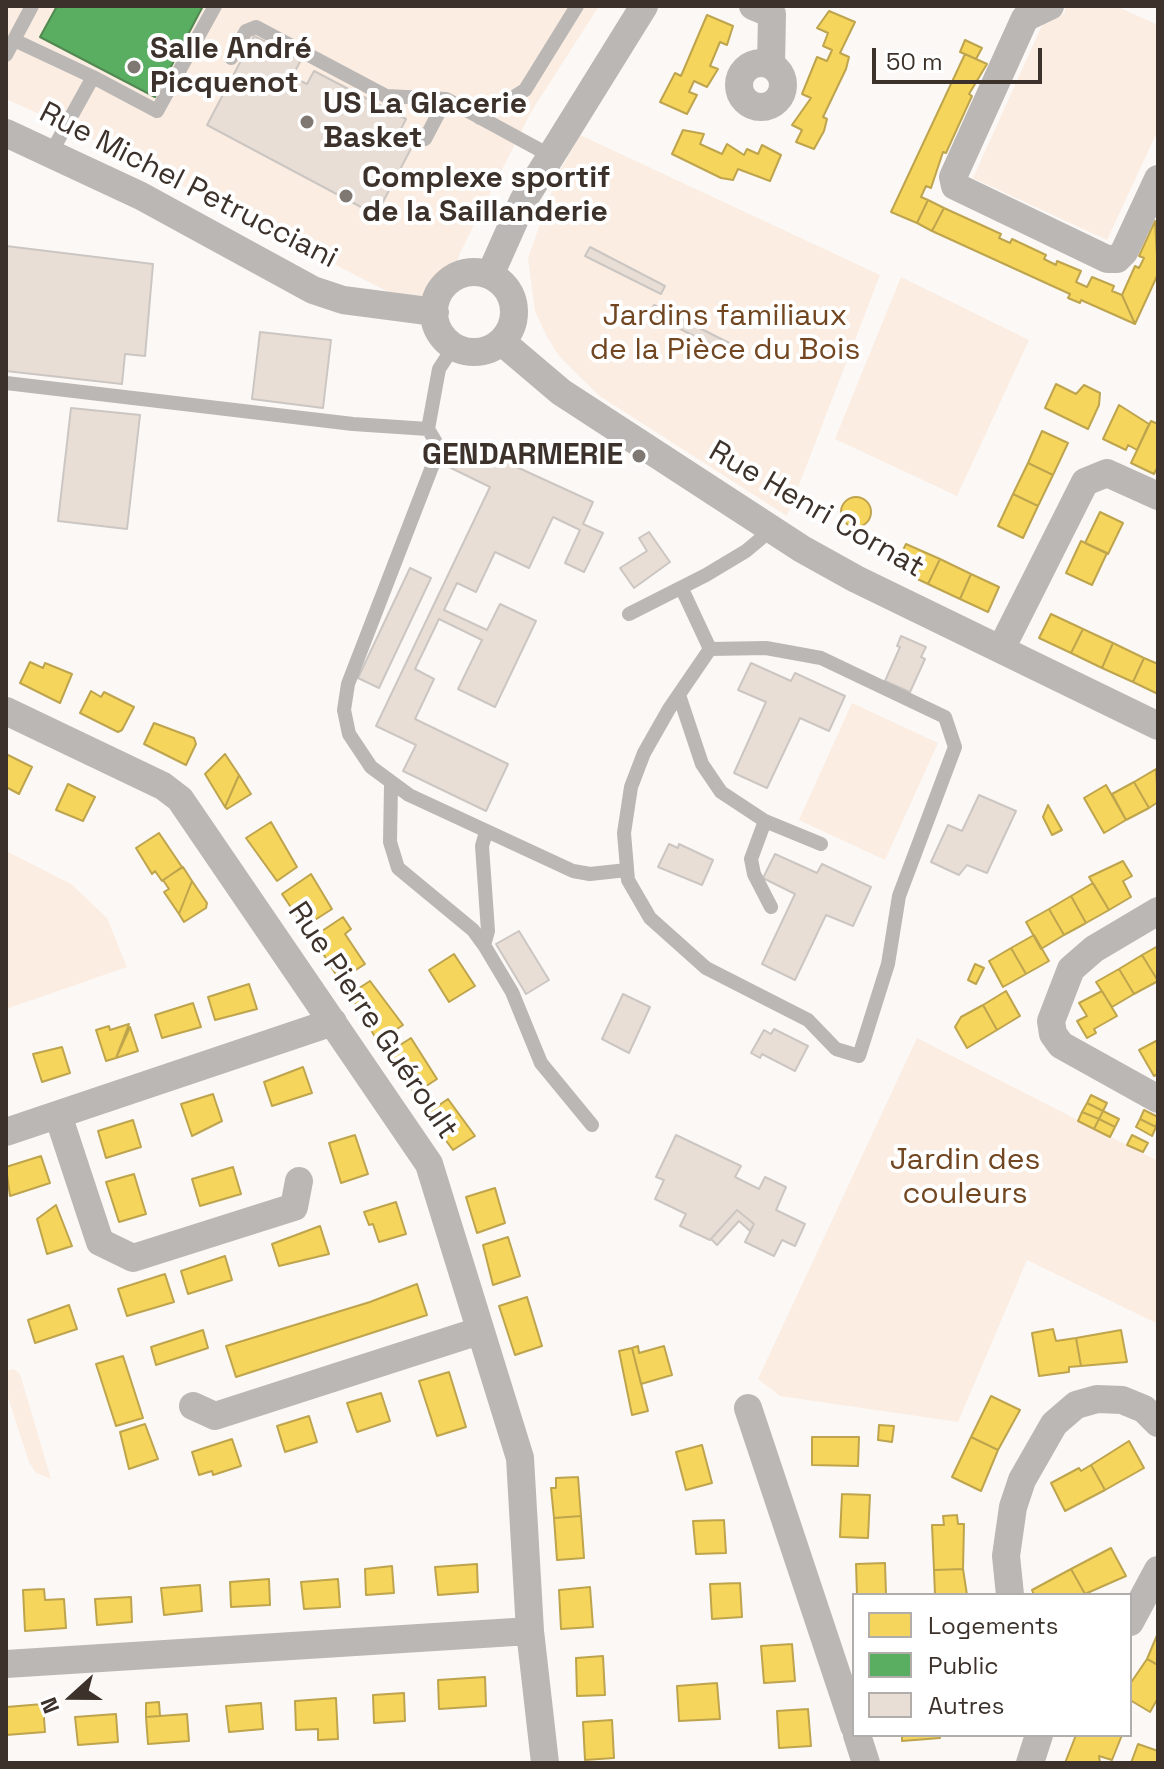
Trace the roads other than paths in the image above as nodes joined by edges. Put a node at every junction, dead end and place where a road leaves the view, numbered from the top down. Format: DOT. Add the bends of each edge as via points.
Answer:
graph roads {
  1 [pos="32,6"];
  2 [pos="215,6"];
  3 [pos="577,6"];
  4 [pos="644,6"];
  5 [pos="753,6"];
  6 [pos="1050,6"];
  7 [pos="14,40"];
  8 [pos="6,55"];
  9 [pos="231,58"];
  10 [pos="771,65"];
  11 [pos="93,77"];
  12 [pos="446,99"];
  13 [pos="480,118"];
  14 [pos="6,133"];
  15 [pos="425,139"];
  16 [pos="51,153"];
  17 [pos="551,156"];
  18 [pos="1158,179"];
  19 [pos="490,275"];
  20 [pos="435,312"];
  21 [pos="502,342"];
  22 [pos="452,349"];
  23 [pos="6,383"];
  24 [pos="428,429"];
  25 [pos="1158,496"];
  26 [pos="771,530"];
  27 [pos="682,589"];
  28 [pos="629,614"];
  29 [pos="710,649"];
  30 [pos="1001,649"];
  31 [pos="679,695"];
  32 [pos="6,711"];
  33 [pos="1158,726"];
  34 [pos="391,785"];
  35 [pos="765,821"];
  36 [pos="486,832"];
  37 [pos="821,844"];
  38 [pos="627,870"];
  39 [pos="771,907"];
  40 [pos="1158,911"];
  41 [pos="484,945"];
  42 [pos="333,1022"];
  43 [pos="1158,1099"];
  44 [pos="58,1115"];
  45 [pos="592,1125"];
  46 [pos="6,1132"];
  47 [pos="299,1181"];
  48 [pos="479,1331"];
  49 [pos="193,1406"];
  50 [pos="748,1408"];
  51 [pos="1158,1423"];
  52 [pos="1158,1570"];
  53 [pos="1010,1593"];
  54 [pos="1132,1618"];
  55 [pos="530,1631"];
  56 [pos="6,1664"];
  57 [pos="852,1720"];
  58 [pos="858,1737"];
  59 [pos="1038,1737"];
  60 [pos="545,1763"];
  61 [pos="866,1763"];
  62 [pos="1030,1763"];
  1 -- 7 [label="lane"];
  2 -- 11 [label="lane" via="157,111"];
  3 -- 13 [label="lane" via="525,90"];
  4 -- 17 [label="street"];
  5 -- 10 [label="street" via="772,14"];
  6 -- 18 [label="street" via="1025,18 953,177 955,186 1107,259 1117,259"];
  7 -- 8 [label="lane"];
  7 -- 11 [label="lane"];
  9 -- 12 [label="lane" via="246,31 256,27 386,96"];
  11 -- 16 [label="lane"];
  12 -- 13 [label="lane"];
  12 -- 15 [label="lane"];
  13 -- 17 [label="lane"];
  14 -- 16 [label="street, Rue Michel Petrucciani"];
  16 -- 20 [label="street, Rue Michel Petrucciani" via="313,290 343,300"];
  17 -- 19 [label="street" via="523,201"];
  19 -- 20 [label="street" via="475,270 453,276 440,288"];
  19 -- 21 [label="street" via="504,285 515,305 513,326"];
  20 -- 22 [label="street" via="439,333"];
  21 -- 22 [label="street" via="471,354"];
  21 -- 26 [label="street, Rue Henri Cornat" via="561,392"];
  22 -- 24 [label="lane" via="439,369"];
  23 -- 24 [label="lane"];
  24 -- 34 [label="lane" via="437,444 435,459 345,696 353,742"];
  25 -- 30 [label="street" via="1107,473 1085,482"];
  26 -- 27 [label="lane"];
  26 -- 30 [label="street, Rue Henri Cornat" via="856,579"];
  27 -- 28 [label="lane"];
  27 -- 29 [label="lane"];
  29 -- 31 [label="lane"];
  29 -- 38 [label="lane" via="766,648 821,658 945,717 955,747 899,896 888,964 859,1056 836,1049 808,1020 688,955 650,918"];
  30 -- 33 [label="street, Rue Henri Cornat"];
  31 -- 35 [label="lane" via="709,778"];
  31 -- 38 [label="lane" via="644,753 631,787 624,833"];
  32 -- 42 [label="street, Rue Pierre Guéroult" via="180,799"];
  34 -- 36 [label="lane"];
  34 -- 41 [label="lane" via="390,842 398,868"];
  35 -- 37 [label="lane"];
  35 -- 39 [label="lane" via="751,859"];
  36 -- 38 [label="lane" via="573,871"];
  36 -- 41 [label="lane"];
  40 -- 43 [label="street" via="1071,969 1051,1021 1061,1045"];
  41 -- 45 [label="lane" via="512,992 541,1063"];
  42 -- 44 [label="street"];
  42 -- 48 [label="street, Rue Pierre Guéroult" via="429,1164"];
  44 -- 46 [label="street"];
  44 -- 47 [label="street" via="100,1242 133,1258 294,1207"];
  48 -- 49 [label="street" via="215,1416"];
  48 -- 55 [label="street, Rue Pierre Guéroult" via="520,1458"];
  50 -- 57 [label="street"];
  51 -- 53 [label="street" via="1144,1409 1122,1400 1097,1399 1076,1405 1054,1424 1013,1507 1006,1556"];
  52 -- 54 [label="street"];
  55 -- 56 [label="street"];
  55 -- 60 [label="street, Rue Pierre Guéroult"];
  58 -- 61 [label="street"];
  59 -- 62 [label="street"];
}
